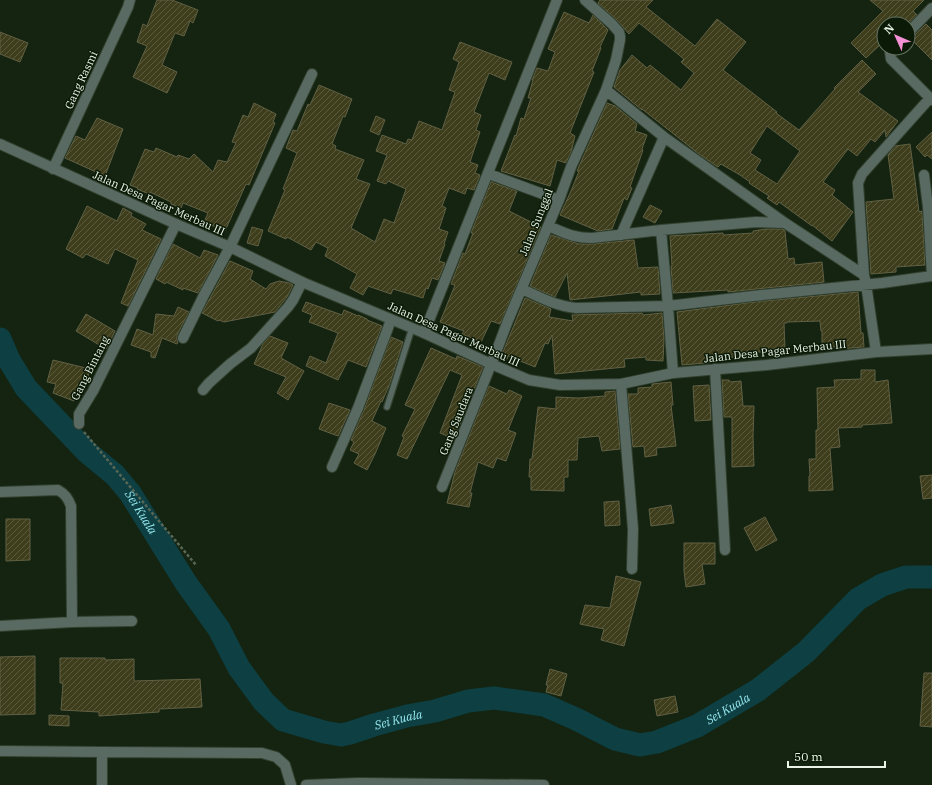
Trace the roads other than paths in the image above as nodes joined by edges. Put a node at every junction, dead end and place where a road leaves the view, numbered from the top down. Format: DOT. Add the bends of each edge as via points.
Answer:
graph roads {
  1 [pos="130,0"];
  2 [pos="558,0"];
  3 [pos="586,0"];
  4 [pos="932,8"];
  5 [pos="916,25"];
  6 [pos="891,56"];
  7 [pos="312,74"];
  8 [pos="606,90"];
  9 [pos="931,99"];
  10 [pos="664,136"];
  11 [pos="0,144"];
  12 [pos="53,169"];
  13 [pos="488,174"];
  14 [pos="924,175"];
  15 [pos="559,200"];
  16 [pos="930,206"];
  17 [pos="785,223"];
  18 [pos="176,224"];
  19 [pos="548,226"];
  20 [pos="661,230"];
  21 [pos="621,235"];
  22 [pos="230,247"];
  23 [pos="932,276"];
  24 [pos="865,279"];
  25 [pos="302,282"];
  26 [pos="522,289"];
  27 [pos="668,306"];
  28 [pos="391,320"];
  29 [pos="412,328"];
  30 [pos="424,333"];
  31 [pos="183,338"];
  32 [pos="932,349"];
  33 [pos="876,352"];
  34 [pos="491,364"];
  35 [pos="715,369"];
  36 [pos="673,373"];
  37 [pos="621,384"];
  38 [pos="203,390"];
  39 [pos="387,407"];
  40 [pos="79,424"];
  41 [pos="332,467"];
  42 [pos="442,487"];
  43 [pos="0,492"];
  44 [pos="725,550"];
  45 [pos="632,569"];
  46 [pos="132,621"];
  47 [pos="72,622"];
  48 [pos="0,626"];
  49 [pos="0,751"];
  50 [pos="102,752"];
  51 [pos="102,785"];
  52 [pos="291,785"];
  53 [pos="306,785"];
  54 [pos="544,785"];
  1 -- 12 [label="street, Gang Rasmi"];
  2 -- 13 [label="street"];
  3 -- 8 [label="street, Jalan Sunggal" via="616,28 620,36 616,60"];
  4 -- 5 [label="street"];
  6 -- 9 [label="street"];
  7 -- 22 [label="street"];
  8 -- 10 [label="street"];
  8 -- 15 [label="street, Jalan Sunggal"];
  9 -- 24 [label="street" via="862,174 858,183"];
  10 -- 17 [label="street"];
  10 -- 21 [label="street"];
  11 -- 12 [label="street, Jalan Desa Pagar Merbau III"];
  12 -- 18 [label="street, Jalan Desa Pagar Merbau III"];
  13 -- 15 [label="street"];
  13 -- 30 [label="street"];
  14 -- 16 [label="street"];
  15 -- 19 [label="street, Jalan Sunggal"];
  16 -- 23 [label="street"];
  17 -- 20 [label="street" via="756,222"];
  17 -- 24 [label="street"];
  18 -- 22 [label="street, Jalan Desa Pagar Merbau III"];
  18 -- 40 [label="street, Gang Bintang" via="93,391 79,414"];
  19 -- 21 [label="street" via="582,238"];
  19 -- 26 [label="street, Jalan Sunggal"];
  20 -- 21 [label="street"];
  20 -- 27 [label="street"];
  22 -- 25 [label="street, Jalan Desa Pagar Merbau III"];
  22 -- 31 [label="street"];
  23 -- 24 [label="street"];
  24 -- 27 [label="street"];
  24 -- 33 [label="street"];
  25 -- 28 [label="street, Jalan Desa Pagar Merbau III"];
  25 -- 38 [label="street" via="288,307 251,348"];
  26 -- 27 [label="street" via="566,307"];
  26 -- 34 [label="street, Jalan Sunggal"];
  27 -- 36 [label="street"];
  28 -- 29 [label="street, Jalan Desa Pagar Merbau III"];
  28 -- 41 [label="street" via="358,408"];
  29 -- 30 [label="street, Jalan Desa Pagar Merbau III"];
  29 -- 39 [label="lane"];
  30 -- 34 [label="street, Jalan Desa Pagar Merbau III"];
  32 -- 33 [label="street, Jalan Desa Pagar Merbau III"];
  33 -- 35 [label="street, Jalan Desa Pagar Merbau III"];
  34 -- 37 [label="street, Jalan Desa Pagar Merbau III" via="529,380 560,385"];
  34 -- 42 [label="street, Gang Saudara"];
  35 -- 36 [label="street, Jalan Desa Pagar Merbau III"];
  35 -- 44 [label="street"];
  36 -- 37 [label="street, Jalan Desa Pagar Merbau III"];
  37 -- 45 [label="street" via="632,523"];
  43 -- 47 [label="street" via="58,490 69,499"];
  46 -- 47 [label="street"];
  47 -- 48 [label="street"];
  49 -- 50 [label="street"];
  50 -- 51 [label="street"];
  50 -- 52 [label="street" via="262,753 276,757 285,765"];
  53 -- 54 [label="street"];
}
